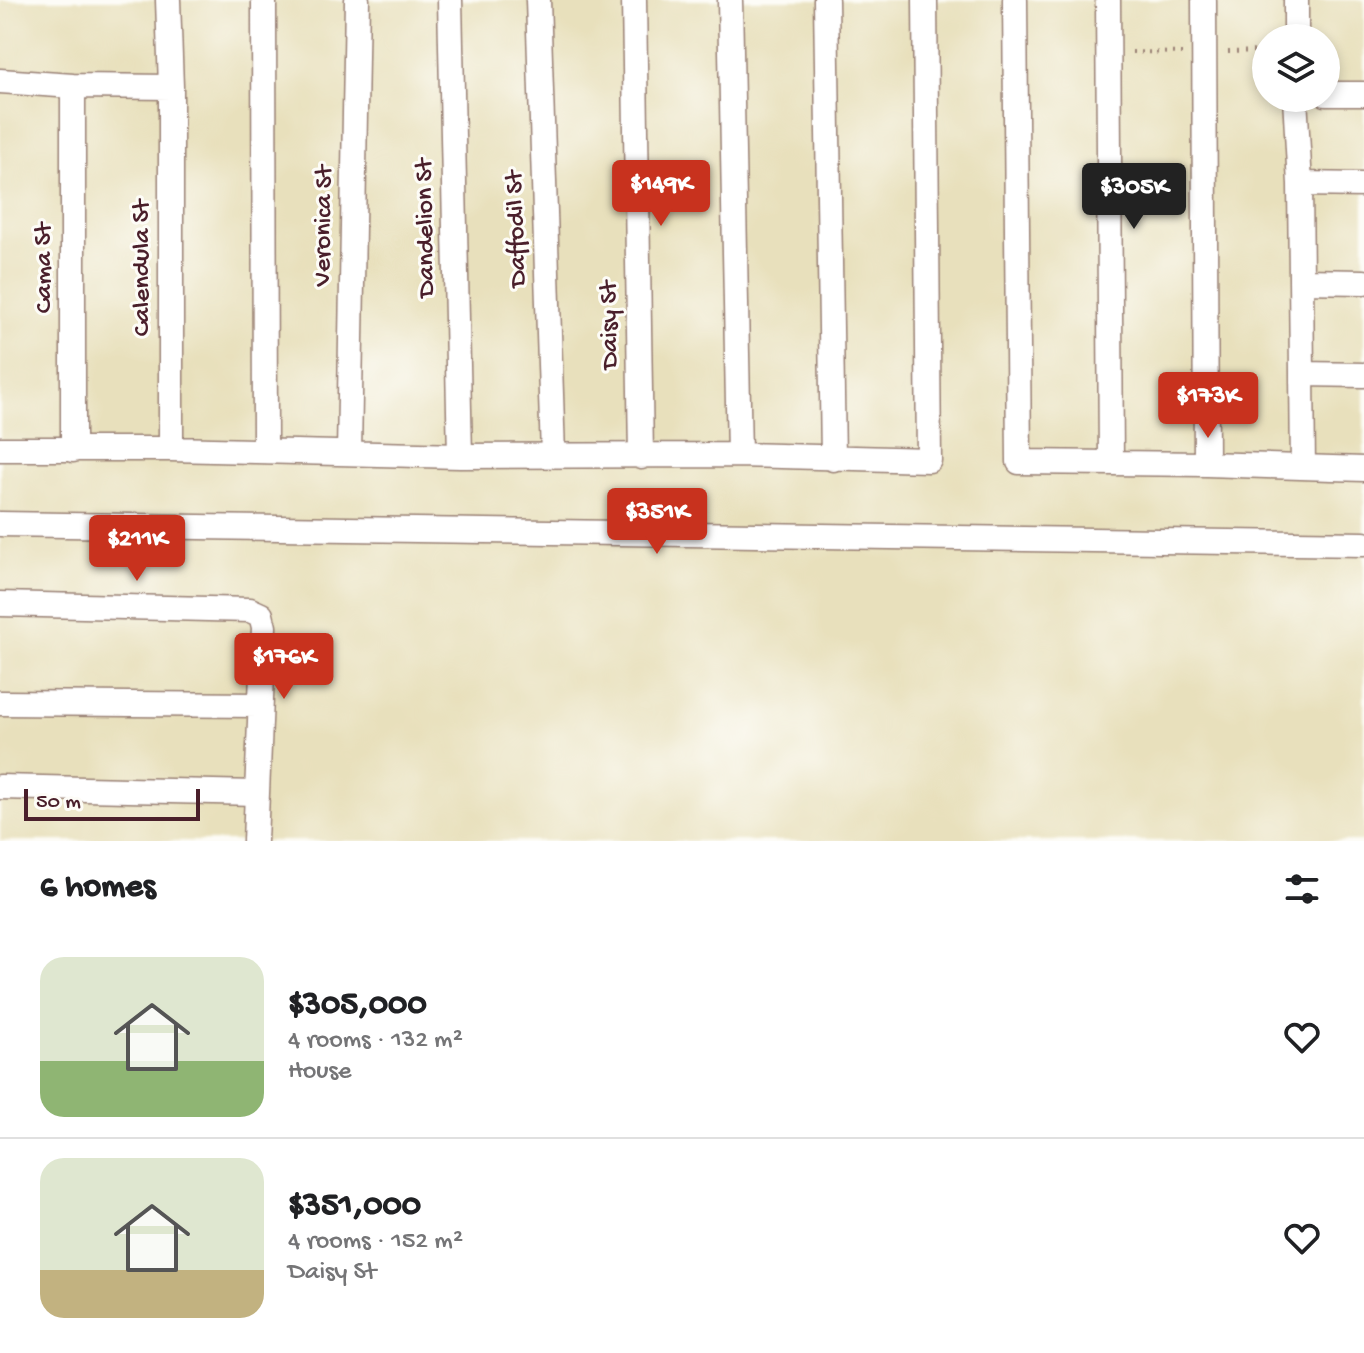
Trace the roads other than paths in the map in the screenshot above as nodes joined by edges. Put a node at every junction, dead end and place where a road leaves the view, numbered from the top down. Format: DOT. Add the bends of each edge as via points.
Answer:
graph roads {
  1 [pos="168,0"];
  2 [pos="264,0"];
  3 [pos="357,0"];
  4 [pos="450,0"];
  5 [pos="538,0"];
  6 [pos="634,0"];
  7 [pos="730,0"];
  8 [pos="826,0"];
  9 [pos="925,0"];
  10 [pos="1015,0"];
  11 [pos="1108,0"];
  12 [pos="1204,0"];
  13 [pos="1296,0"];
  14 [pos="1296,24"];
  15 [pos="0,81"];
  16 [pos="73,86"];
  17 [pos="171,87"];
  18 [pos="1340,94"];
  19 [pos="1364,94"];
  20 [pos="1296,112"];
  21 [pos="1300,184"];
  22 [pos="1364,185"];
  23 [pos="1301,281"];
  24 [pos="1364,282"];
  25 [pos="1302,374"];
  26 [pos="1364,375"];
  27 [pos="0,449"];
  28 [pos="171,449"];
  29 [pos="73,450"];
  30 [pos="265,450"];
  31 [pos="349,453"];
  32 [pos="553,455"];
  33 [pos="739,455"];
  34 [pos="460,456"];
  35 [pos="641,457"];
  36 [pos="833,459"];
  37 [pos="1111,462"];
  38 [pos="1206,464"];
  39 [pos="1303,467"];
  40 [pos="1364,469"];
  41 [pos="0,524"];
  42 [pos="1364,544"];
  43 [pos="0,604"];
  44 [pos="0,703"];
  45 [pos="259,705"];
  46 [pos="0,787"];
  47 [pos="256,793"];
  48 [pos="255,841"];
  1 -- 17 [label="street, Calendula St"];
  2 -- 30 [label="street"];
  3 -- 31 [label="street, Veronica St"];
  4 -- 34 [label="street, Dandelion St"];
  5 -- 32 [label="street, Daffodil St"];
  6 -- 35 [label="street, Daisy St"];
  7 -- 33 [label="street"];
  8 -- 36 [label="street"];
  9 -- 36 [label="street" via="929,460"];
  10 -- 37 [label="street" via="1019,462"];
  11 -- 37 [label="street"];
  12 -- 38 [label="street"];
  13 -- 14 [label="street"];
  15 -- 16 [label="street"];
  16 -- 17 [label="street"];
  16 -- 29 [label="street, Cama St"];
  17 -- 28 [label="street, Calendula St"];
  18 -- 19 [label="street"];
  20 -- 21 [label="street"];
  21 -- 22 [label="street"];
  21 -- 23 [label="street"];
  23 -- 24 [label="street"];
  23 -- 25 [label="street"];
  25 -- 26 [label="street"];
  25 -- 39 [label="street"];
  27 -- 29 [label="street"];
  28 -- 29 [label="street"];
  28 -- 30 [label="street"];
  30 -- 31 [label="street"];
  31 -- 34 [label="street"];
  32 -- 34 [label="street"];
  32 -- 35 [label="street"];
  33 -- 35 [label="street"];
  33 -- 36 [label="street"];
  37 -- 38 [label="street"];
  38 -- 39 [label="street"];
  39 -- 40 [label="street"];
  41 -- 42 [label="street"];
  43 -- 45 [label="street" via="250,610 261,615 264,627"];
  44 -- 45 [label="street"];
  45 -- 47 [label="street"];
  46 -- 47 [label="street"];
  47 -- 48 [label="street"];
}
